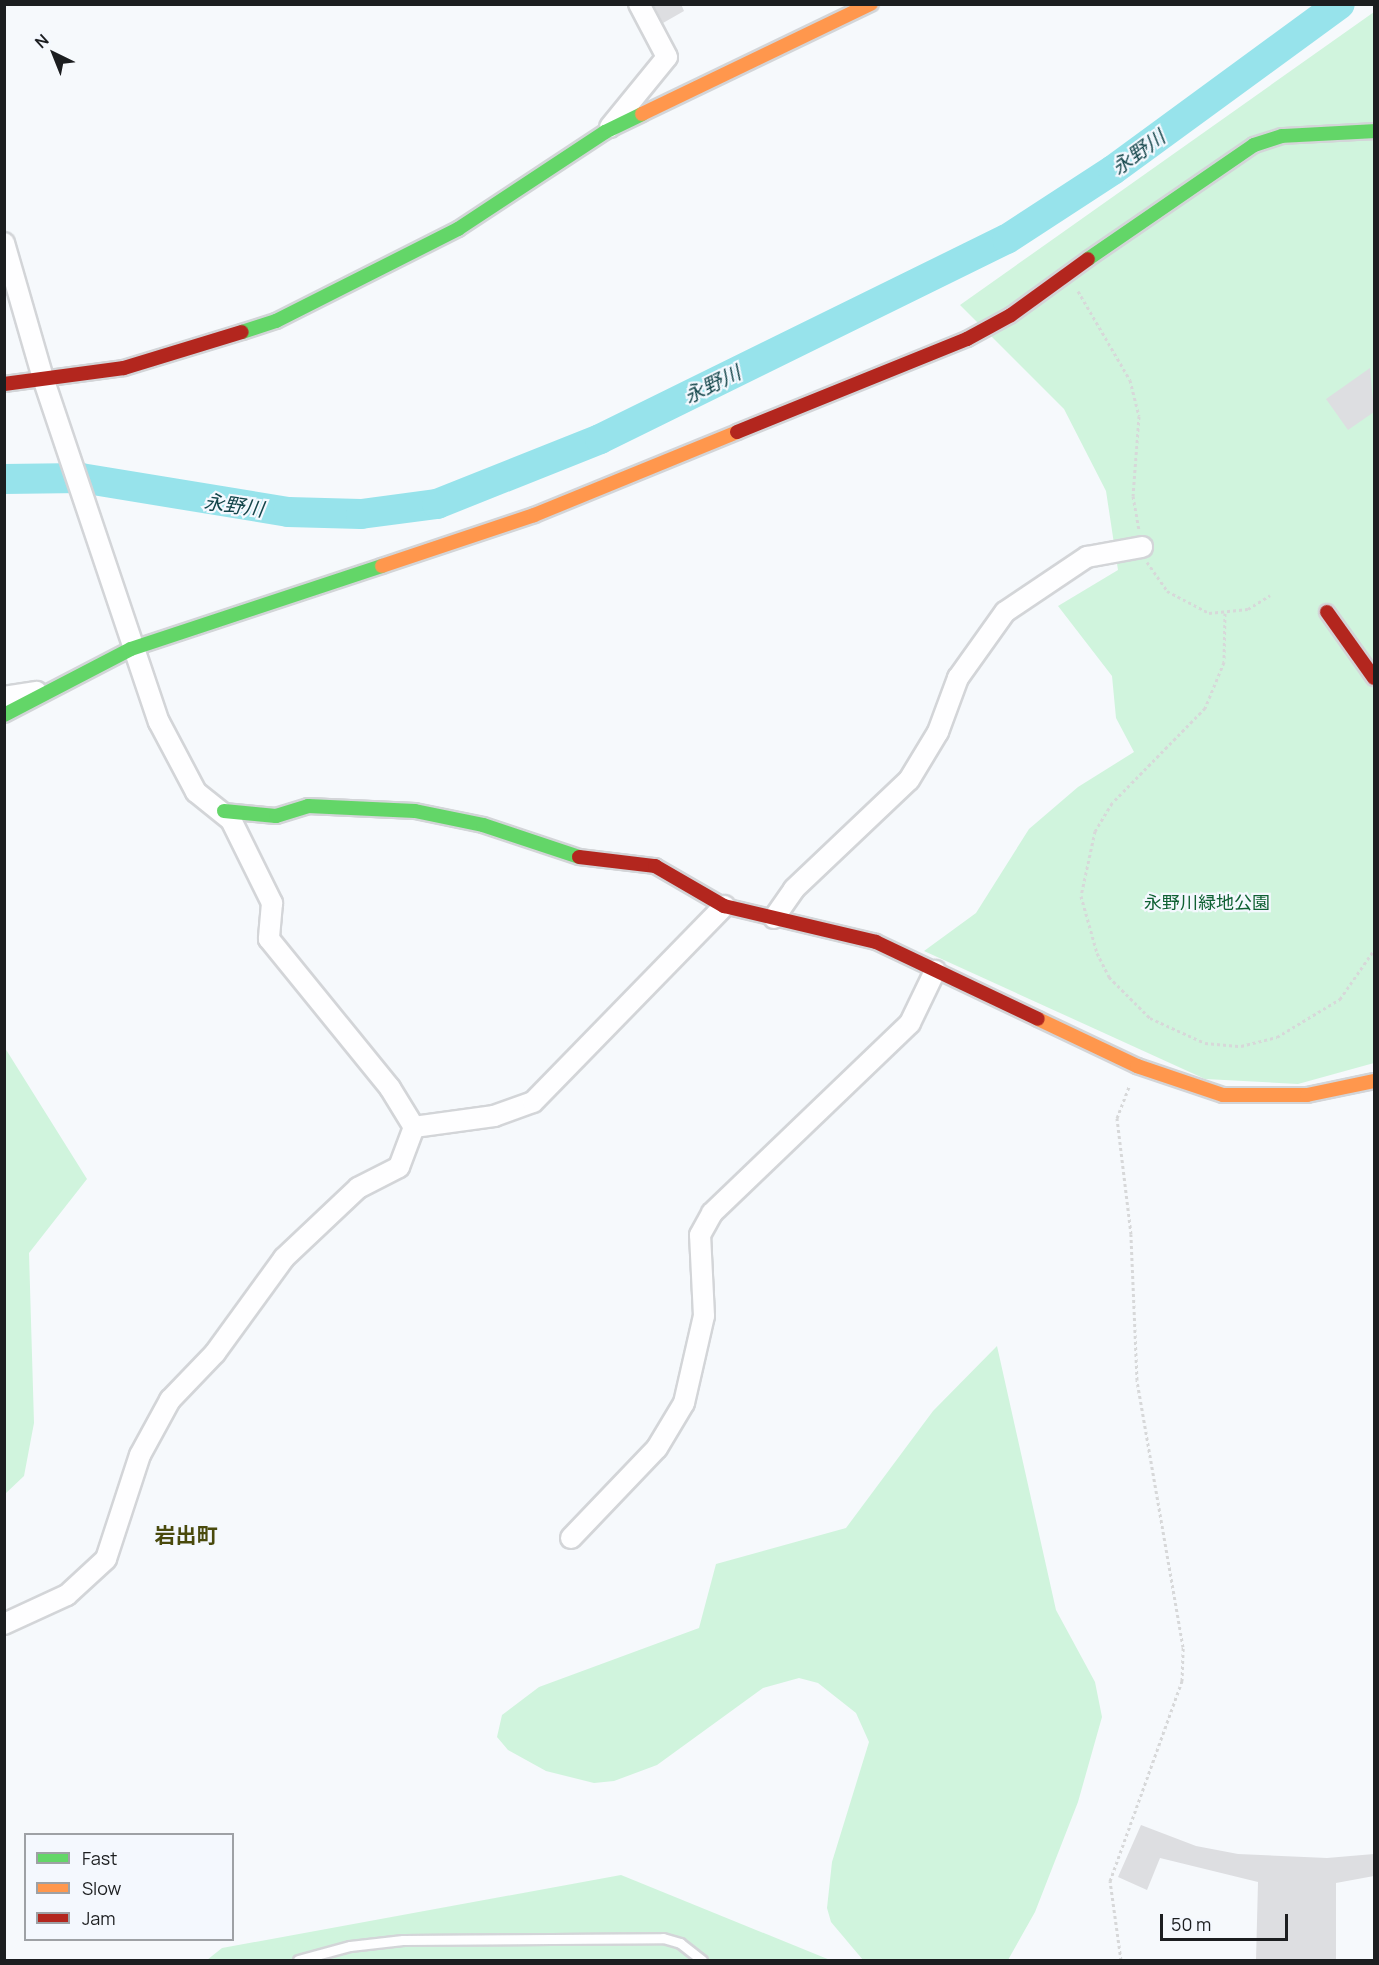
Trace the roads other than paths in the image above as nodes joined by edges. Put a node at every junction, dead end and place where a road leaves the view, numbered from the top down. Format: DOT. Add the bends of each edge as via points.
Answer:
graph roads {
  1 [pos="639,4"];
  2 [pos="871,4"];
  3 [pos="1374,131"];
  4 [pos="605,132"];
  5 [pos="4,243"];
  6 [pos="42,375"];
  7 [pos="4,384"];
  8 [pos="1142,547"];
  9 [pos="1327,612"];
  10 [pos="131,649"];
  11 [pos="1374,678"];
  12 [pos="49,691"];
  13 [pos="4,697"];
  14 [pos="4,715"];
  15 [pos="224,811"];
  16 [pos="724,906"];
  17 [pos="774,918"];
  18 [pos="935,971"];
  19 [pos="1374,1081"];
  20 [pos="414,1127"];
  21 [pos="571,1538"];
  22 [pos="4,1624"];
  23 [pos="298,1960"];
  24 [pos="702,1960"];
  1 -- 4 [label="street" via="668,57"];
  2 -- 4 [label="street"];
  3 -- 10 [label="street" via="1282,136 1254,145 1190,184 1067,274 967,339 545,511"];
  4 -- 6 [label="street" via="458,229 276,321 124,368"];
  5 -- 6 [label="street"];
  6 -- 7 [label="street"];
  6 -- 10 [label="street"];
  8 -- 17 [label="street" via="1087,557 1005,612 958,678 938,732 909,780 794,889"];
  9 -- 11 [label="street"];
  10 -- 12 [label="street"];
  10 -- 15 [label="street" via="159,722 196,792"];
  12 -- 13 [label="street"];
  12 -- 14 [label="street"];
  15 -- 16 [label="street" via="276,816 308,806 415,811 483,825 572,856 655,866"];
  15 -- 20 [label="street" via="272,903 269,939 390,1088"];
  16 -- 17 [label="street"];
  16 -- 20 [label="street" via="533,1102 494,1116"];
  17 -- 18 [label="street" via="840,930"];
  18 -- 19 [label="street" via="1182,1085 1263,1099"];
  18 -- 21 [label="street" via="910,1023 712,1213 700,1234 704,1316 684,1403 657,1448"];
  20 -- 22 [label="street" via="399,1167 358,1188 284,1258 215,1353 170,1400 140,1455 106,1559 67,1595"];
  23 -- 24 [label="lane" via="350,1946 403,1940 663,1938 680,1943"];
}
